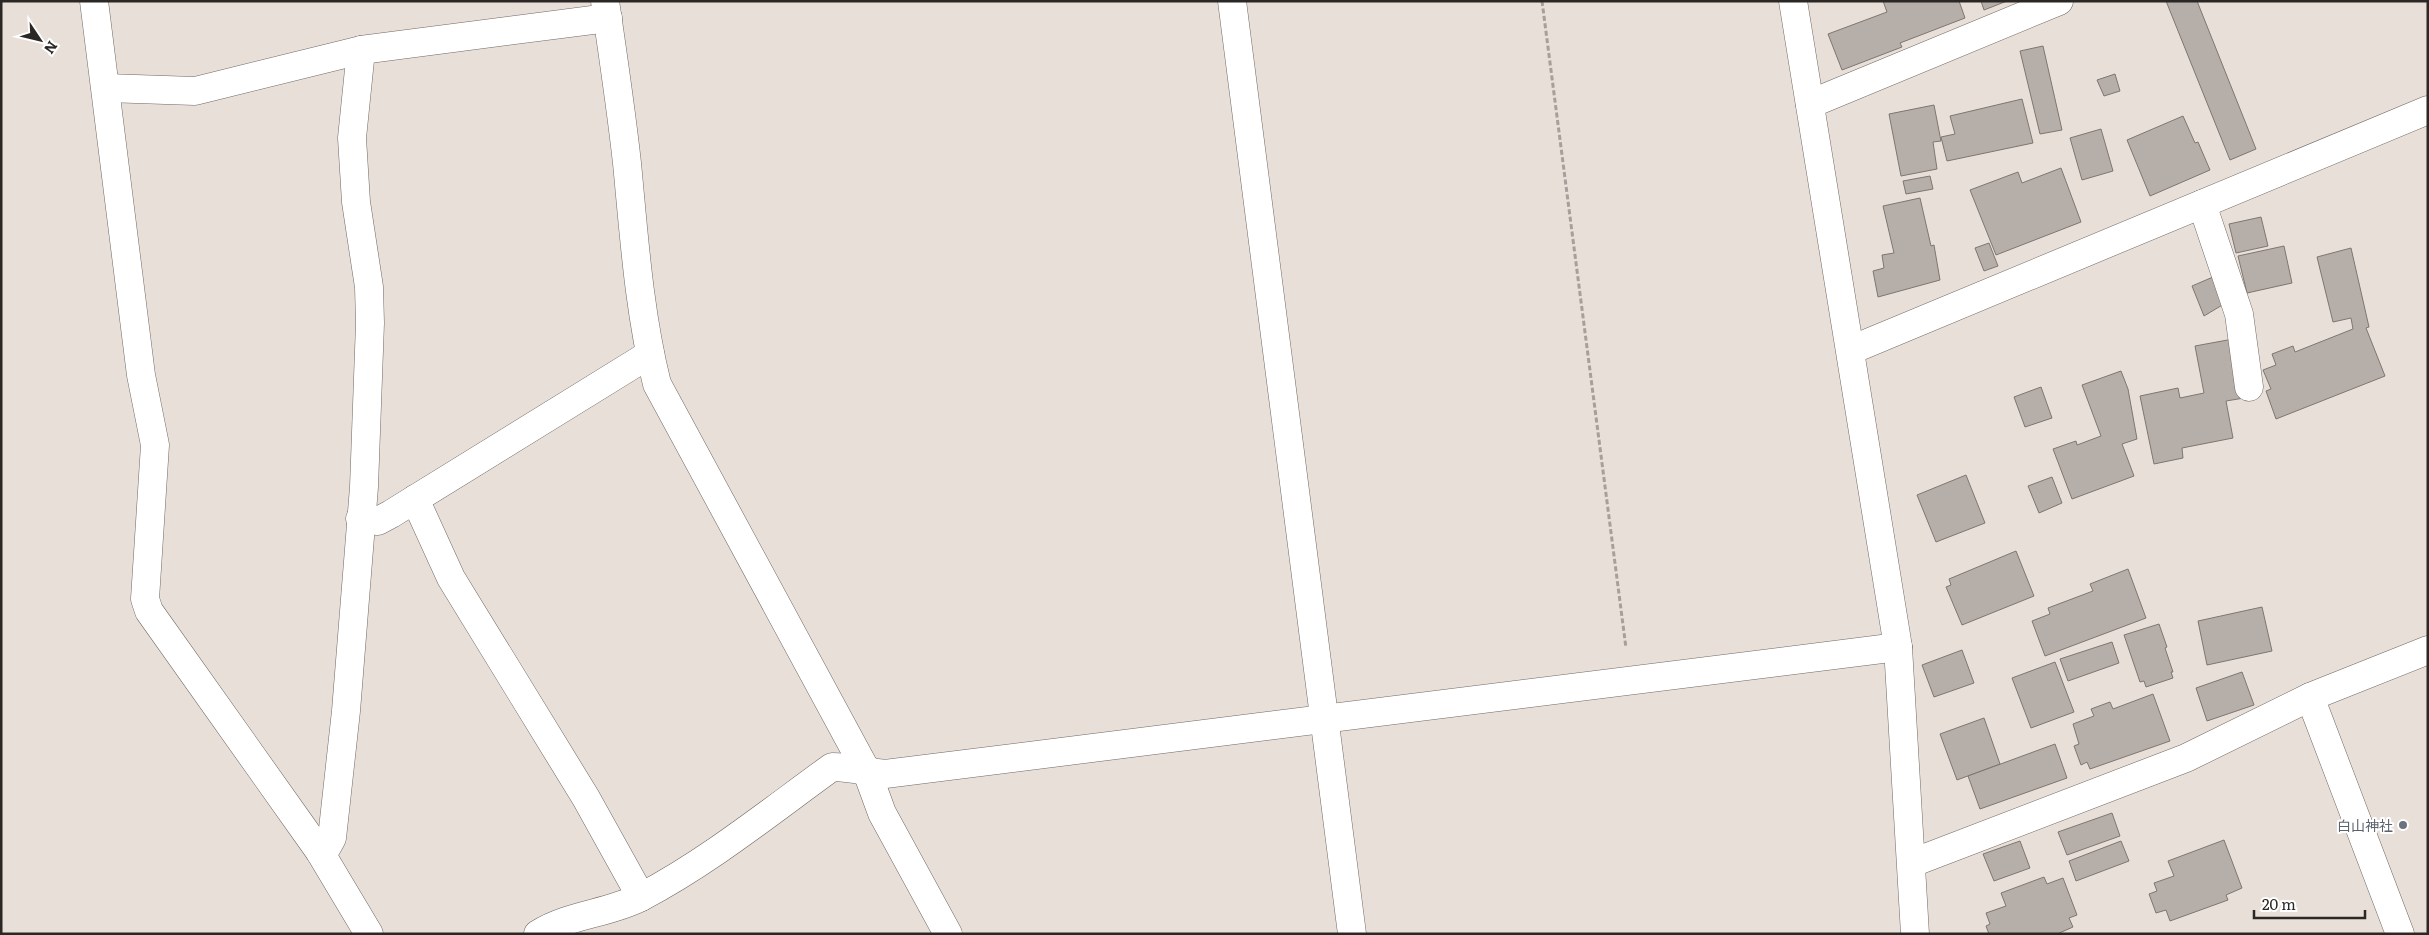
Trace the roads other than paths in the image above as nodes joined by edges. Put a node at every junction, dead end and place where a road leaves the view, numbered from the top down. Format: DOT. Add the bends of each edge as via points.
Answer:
graph roads {
  1 [pos="94,1"];
  2 [pos="1232,1"];
  3 [pos="1793,1"];
  4 [pos="2059,1"];
  5 [pos="606,10"];
  6 [pos="361,50"];
  7 [pos="106,88"];
  8 [pos="1810,104"];
  9 [pos="2428,110"];
  10 [pos="2202,204"];
  11 [pos="1851,350"];
  12 [pos="650,354"];
  13 [pos="2249,387"];
  14 [pos="415,499"];
  15 [pos="360,519"];
  16 [pos="1898,646"];
  17 [pos="2428,650"];
  18 [pos="2310,697"];
  19 [pos="1325,720"];
  20 [pos="867,772"];
  21 [pos="320,852"];
  22 [pos="1912,863"];
  23 [pos="641,896"];
  24 [pos="369,934"];
  25 [pos="538,934"];
  26 [pos="948,934"];
  27 [pos="1352,934"];
  28 [pos="1914,934"];
  29 [pos="2400,934"];
  1 -- 7 [label="street"];
  2 -- 19 [label="street"];
  3 -- 8 [label="street"];
  4 -- 8 [label="street"];
  5 -- 6 [label="street"];
  5 -- 12 [label="street"];
  6 -- 7 [label="street" via="195,91"];
  6 -- 15 [label="street" via="352,138 370,323"];
  7 -- 21 [label="street" via="141,376 155,445 145,599 149,611"];
  8 -- 11 [label="street"];
  9 -- 10 [label="street"];
  10 -- 11 [label="street"];
  10 -- 13 [label="street" via="2239,314"];
  11 -- 16 [label="street"];
  12 -- 14 [label="street"];
  12 -- 20 [label="street" via="657,384"];
  14 -- 15 [label="street" via="378,521"];
  14 -- 23 [label="street" via="451,578 586,798"];
  15 -- 21 [label="street" via="346,711 332,838"];
  16 -- 19 [label="street"];
  16 -- 22 [label="street"];
  17 -- 18 [label="street"];
  18 -- 22 [label="street" via="2186,758"];
  18 -- 29 [label="street"];
  19 -- 20 [label="street" via="885,774"];
  19 -- 27 [label="street"];
  20 -- 23 [label="street" via="851,767 832,767 694,865"];
  20 -- 26 [label="street" via="882,813"];
  21 -- 24 [label="street"];
  22 -- 28 [label="street"];
  23 -- 25 [label="street" via="619,906 573,917"];
}
